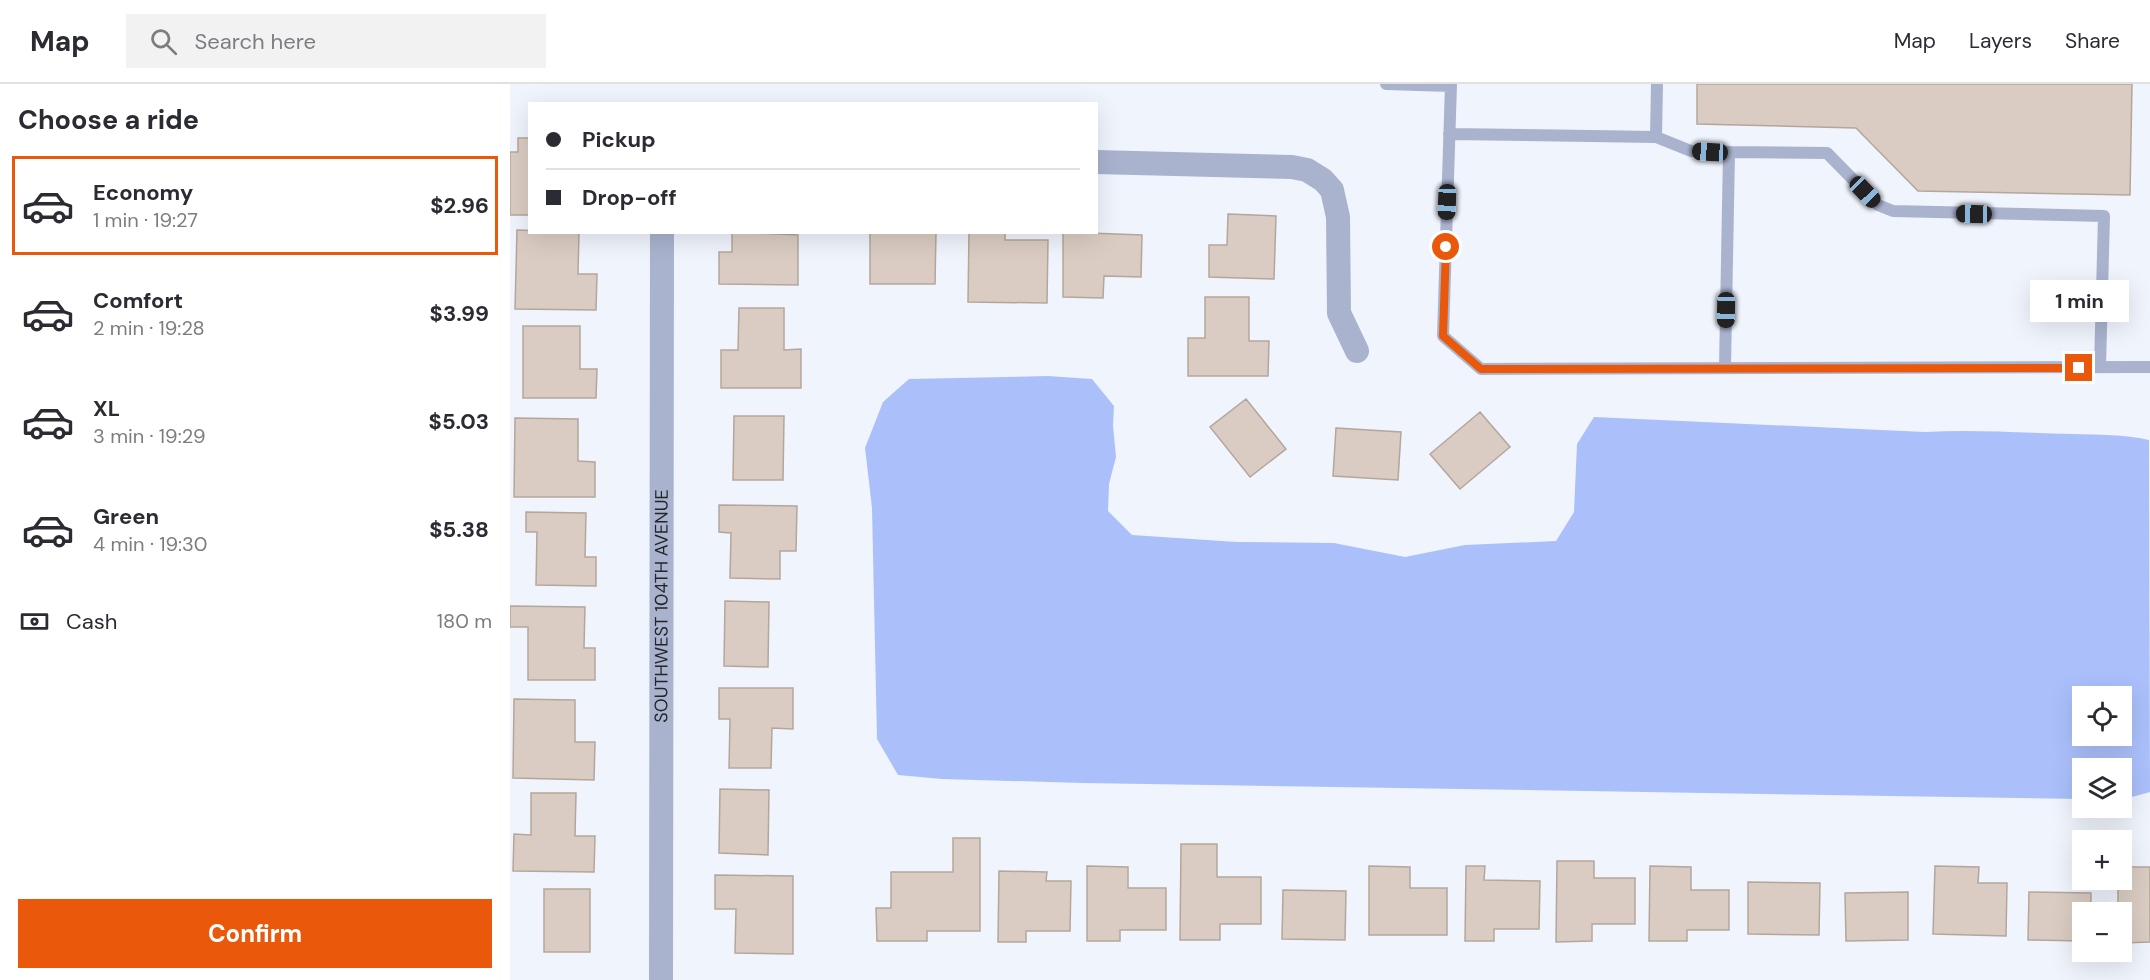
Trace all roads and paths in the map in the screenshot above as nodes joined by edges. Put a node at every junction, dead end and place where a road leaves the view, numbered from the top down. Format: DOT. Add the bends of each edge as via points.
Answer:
graph roads {
  1 [pos="1386,84"];
  2 [pos="1657,84"];
  3 [pos="1451,85"];
  4 [pos="1449,134"];
  5 [pos="1656,137"];
  6 [pos="1729,152"];
  7 [pos="1098,162"];
  8 [pos="662,234"];
  9 [pos="1357,351"];
  10 [pos="2100,367"];
  11 [pos="2150,367"];
  12 [pos="1725,368"];
  13 [pos="661,980"];
  1 -- 3 [label="lane"];
  2 -- 5 [label="lane"];
  3 -- 4 [label="lane"];
  4 -- 5 [label="lane"];
  4 -- 12 [label="lane" via="1443,336 1481,369"];
  5 -- 6 [label="lane" via="1691,151"];
  6 -- 10 [label="lane" via="1827,153 1878,205 1893,211 2104,216"];
  6 -- 12 [label="lane"];
  7 -- 9 [label="street" via="1292,167 1307,170 1323,180 1332,190 1338,217 1339,313"];
  8 -- 13 [label="street, SOUTHWEST 104TH AVENUE"];
  10 -- 11 [label="lane"];
  10 -- 12 [label="lane"];
}
